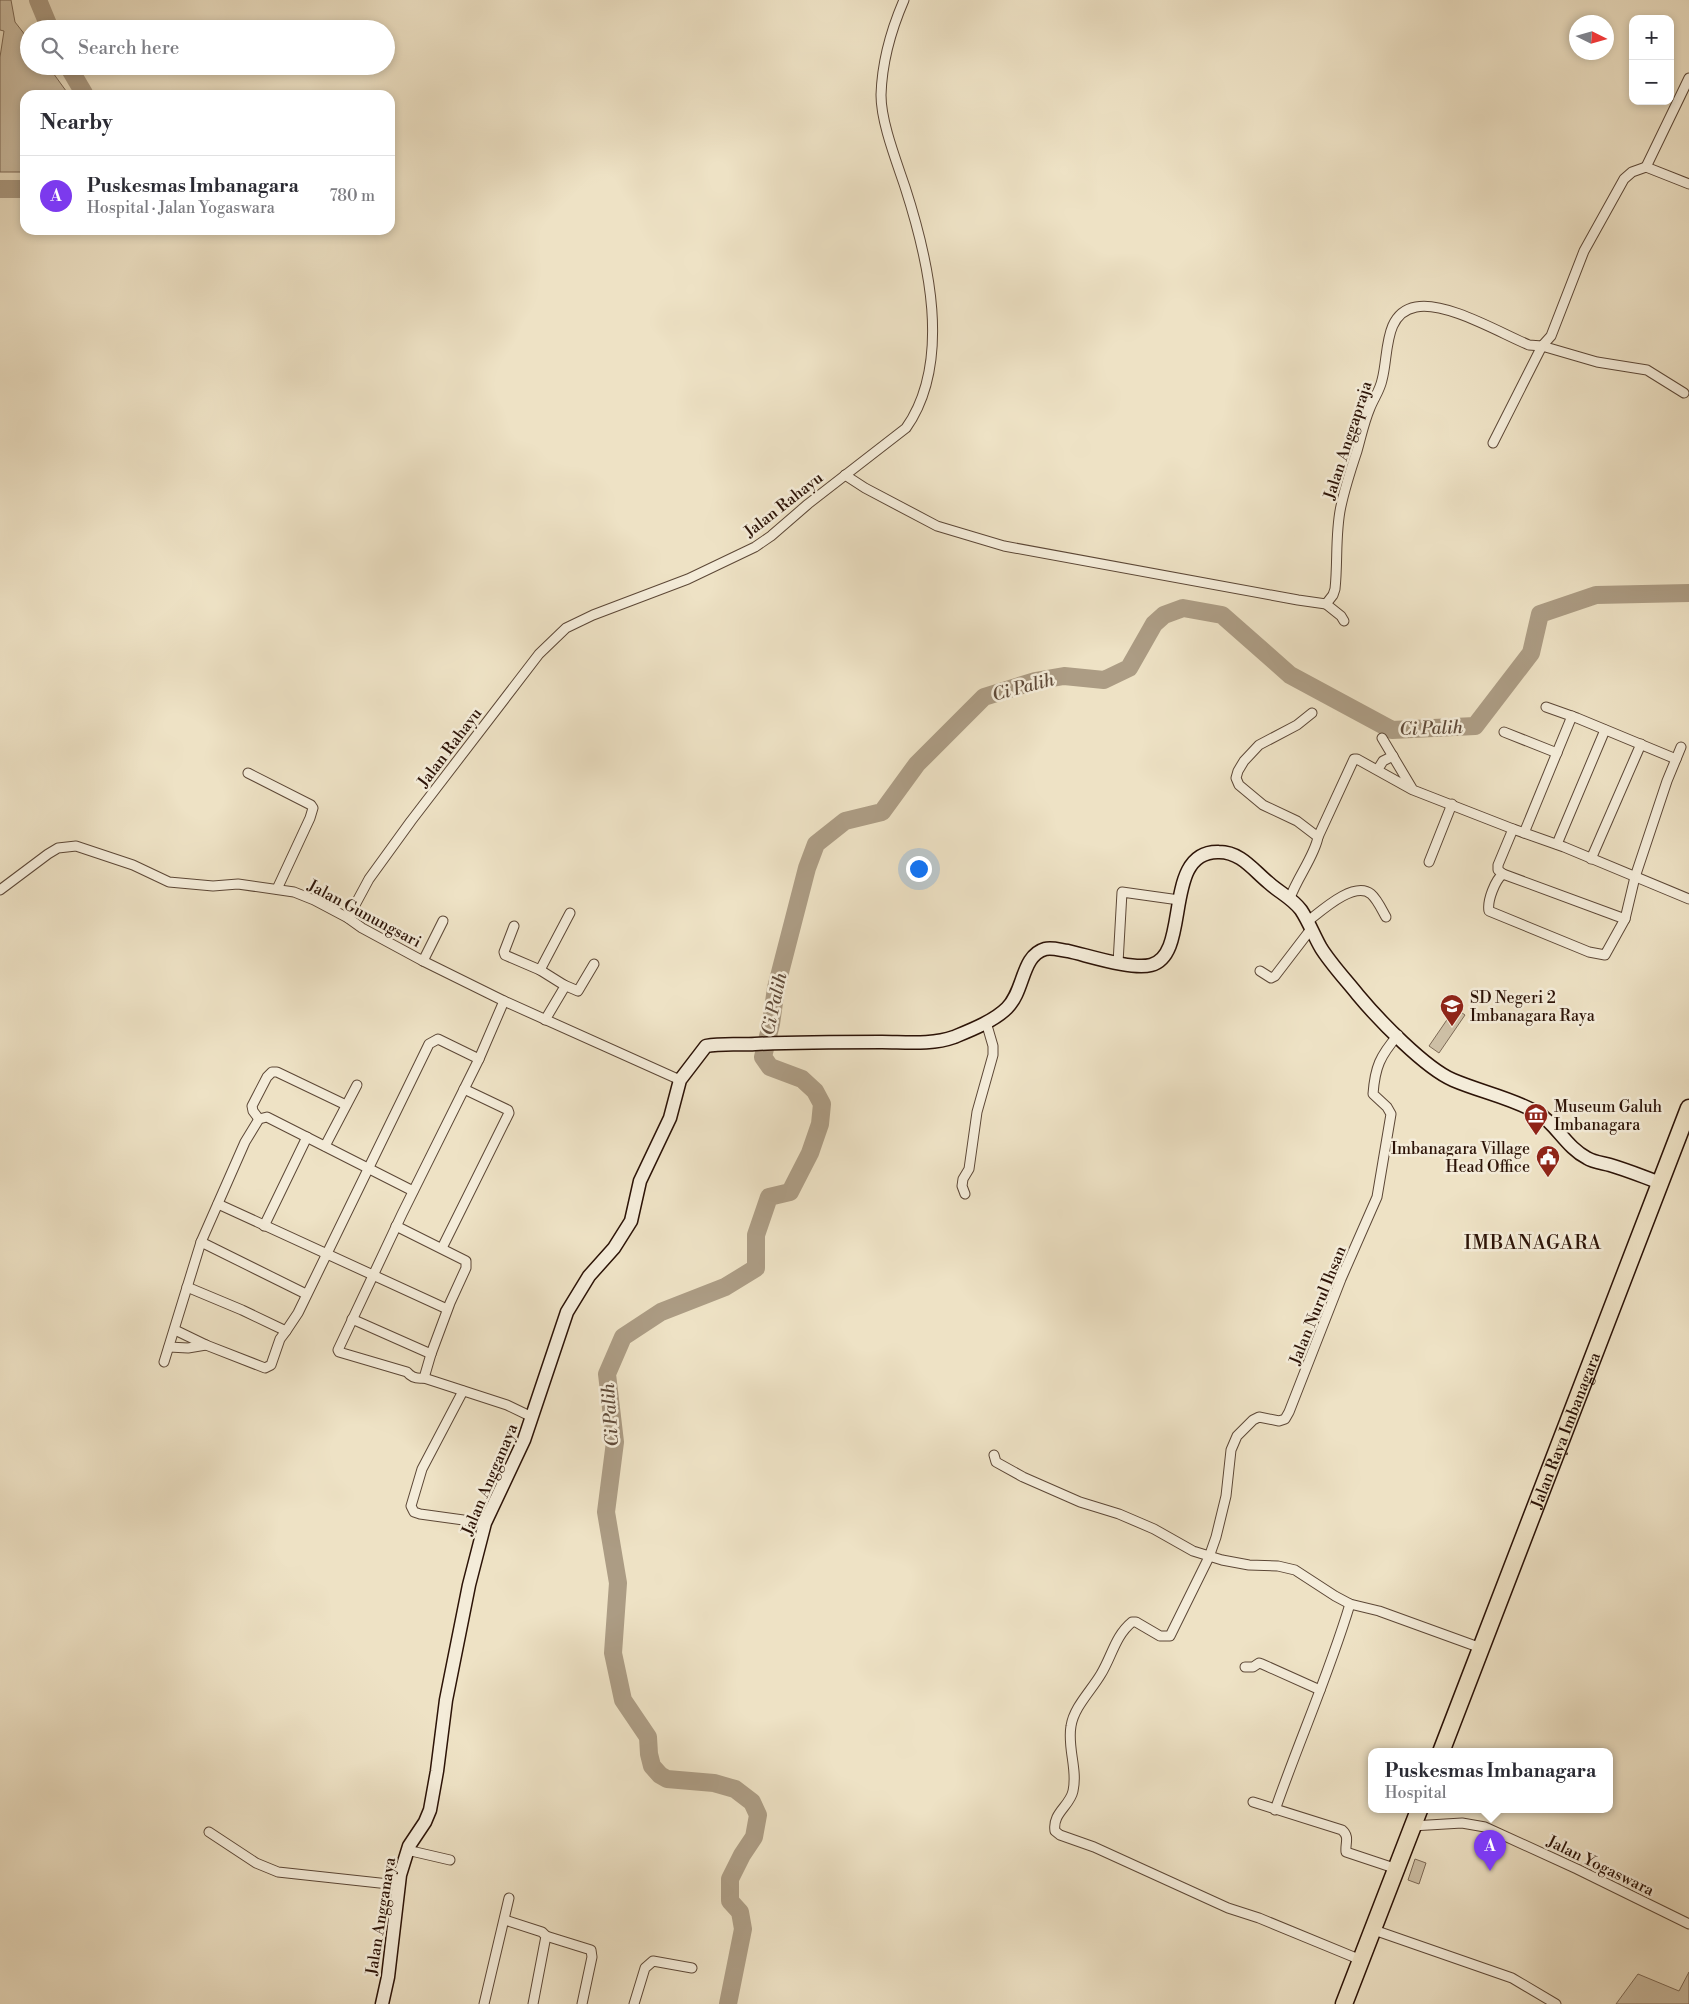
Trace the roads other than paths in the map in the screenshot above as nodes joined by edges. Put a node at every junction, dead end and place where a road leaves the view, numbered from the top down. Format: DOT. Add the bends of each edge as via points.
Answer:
graph roads {
  1 [pos="904,0"];
  2 [pos="1689,78"];
  3 [pos="1646,167"];
  4 [pos="1689,184"];
  5 [pos="1542,346"];
  6 [pos="1684,393"];
  7 [pos="1492,443"];
  8 [pos="845,475"];
  9 [pos="1326,604"];
  10 [pos="1344,621"];
  11 [pos="1546,707"];
  12 [pos="1312,713"];
  13 [pos="1572,716"];
  14 [pos="1605,730"];
  15 [pos="1504,732"];
  16 [pos="1382,738"];
  17 [pos="1641,744"];
  18 [pos="1681,747"];
  19 [pos="1557,753"];
  20 [pos="1393,756"];
  21 [pos="1676,759"];
  22 [pos="1378,770"];
  23 [pos="248,773"];
  24 [pos="1413,790"];
  25 [pos="1452,804"];
  26 [pos="1513,829"];
  27 [pos="1524,833"];
  28 [pos="1318,837"];
  29 [pos="1556,844"];
  30 [pos="1591,859"];
  31 [pos="1429,862"];
  32 [pos="1503,874"];
  33 [pos="1635,877"];
  34 [pos="277,889"];
  35 [pos="0,890"];
  36 [pos="1290,898"];
  37 [pos="1689,898"];
  38 [pos="1179,900"];
  39 [pos="570,913"];
  40 [pos="1386,917"];
  41 [pos="348,918"];
  42 [pos="1625,920"];
  43 [pos="443,921"];
  44 [pos="1309,925"];
  45 [pos="514,926"];
  46 [pos="422,961"];
  47 [pos="1118,963"];
  48 [pos="594,964"];
  49 [pos="540,970"];
  50 [pos="1260,971"];
  51 [pos="564,985"];
  52 [pos="504,1001"];
  53 [pos="545,1020"];
  54 [pos="986,1022"];
  55 [pos="1398,1035"];
  56 [pos="479,1059"];
  57 [pos="680,1080"];
  58 [pos="357,1084"];
  59 [pos="464,1089"];
  60 [pos="346,1105"];
  61 [pos="259,1119"];
  62 [pos="1687,1120"];
  63 [pos="307,1137"];
  64 [pos="325,1146"];
  65 [pos="369,1168"];
  66 [pos="1662,1183"];
  67 [pos="413,1191"];
  68 [pos="965,1194"];
  69 [pos="218,1204"];
  70 [pos="264,1226"];
  71 [pos="396,1226"];
  72 [pos="201,1242"];
  73 [pos="442,1248"];
  74 [pos="325,1254"];
  75 [pos="372,1276"];
  76 [pos="186,1287"];
  77 [pos="306,1294"];
  78 [pos="447,1309"];
  79 [pos="352,1319"];
  80 [pos="175,1330"];
  81 [pos="286,1331"];
  82 [pos="206,1345"];
  83 [pos="169,1347"];
  84 [pos="431,1354"];
  85 [pos="164,1362"];
  86 [pos="424,1378"];
  87 [pos="463,1390"];
  88 [pos="532,1417"];
  89 [pos="994,1455"];
  90 [pos="485,1523"];
  91 [pos="1209,1557"];
  92 [pos="1350,1604"];
  93 [pos="1482,1648"];
  94 [pos="1245,1667"];
  95 [pos="1320,1690"];
  96 [pos="1443,1748"];
  97 [pos="1252,1802"];
  98 [pos="1275,1810"];
  99 [pos="1418,1813"];
  100 [pos="1412,1826"];
  101 [pos="209,1832"];
  102 [pos="407,1850"];
  103 [pos="450,1860"];
  104 [pos="1397,1869"];
  105 [pos="398,1885"];
  106 [pos="509,1898"];
  107 [pos="505,1920"];
  108 [pos="1689,1924"];
  109 [pos="1374,1930"];
  110 [pos="546,1936"];
  111 [pos="1361,1960"];
  112 [pos="692,1968"];
  113 [pos="382,2004"];
  114 [pos="484,2004"];
  115 [pos="533,2004"];
  116 [pos="582,2004"];
  117 [pos="634,2004"];
  118 [pos="1344,2004"];
  119 [pos="1556,2004"];
  1 -- 8 [label="street, Jalan Rahayu" via="891,32 881,97 890,141 923,248 934,342 931,364 913,419"];
  2 -- 3 [label="street"];
  3 -- 4 [label="street"];
  3 -- 5 [label="street" via="1632,172 1618,189 1584,250 1551,336"];
  5 -- 6 [label="street, Jalan Anggapraja" via="1597,362 1647,370"];
  5 -- 7 [label="street"];
  5 -- 9 [label="street, Jalan Anggapraja" via="1529,345 1453,312 1426,305 1403,311 1396,319 1388,339 1382,382 1370,407 1340,508 1335,589"];
  8 -- 9 [label="street" via="937,526 1004,546"];
  8 -- 41 [label="street, Jalan Rahayu" via="771,536 749,550 688,579 566,628 539,654 411,821 369,878"];
  9 -- 10 [label="street"];
  11 -- 13 [label="street"];
  12 -- 28 [label="street" via="1297,725 1259,745 1244,761 1236,778 1238,785 1263,804 1297,821"];
  13 -- 14 [label="street"];
  13 -- 19 [label="street"];
  14 -- 17 [label="street"];
  14 -- 29 [label="street"];
  15 -- 19 [label="street"];
  16 -- 20 [label="street"];
  17 -- 21 [label="street"];
  17 -- 30 [label="street"];
  18 -- 21 [label="street"];
  19 -- 27 [label="street"];
  20 -- 22 [label="street" via="1383,761"];
  20 -- 24 [label="street"];
  21 -- 33 [label="street"];
  22 -- 24 [label="street"];
  22 -- 28 [label="street" via="1357,759 1352,762"];
  23 -- 34 [label="street" via="313,808"];
  24 -- 25 [label="street"];
  25 -- 26 [label="street"];
  25 -- 31 [label="street"];
  26 -- 27 [label="street"];
  26 -- 32 [label="street" via="1498,865"];
  27 -- 29 [label="street"];
  28 -- 36 [label="street"];
  29 -- 30 [label="street"];
  30 -- 33 [label="street"];
  32 -- 42 [label="street"];
  32 -- 42 [label="street" via="1493,891 1489,911 1588,952 1607,953"];
  33 -- 37 [label="street"];
  33 -- 42 [label="street"];
  34 -- 35 [label="street, Jalan Gunungsari" via="170,882 132,864 76,846 58,848"];
  34 -- 41 [label="street, Jalan Gunungsari" via="314,900"];
  36 -- 38 [label="street" via="1270,885 1248,863 1224,852 1214,852 1200,856 1191,866"];
  36 -- 44 [label="street"];
  38 -- 47 [label="street" via="1172,936 1161,962 1131,967"];
  38 -- 47 [label="street" via="1122,892"];
  39 -- 49 [label="street"];
  40 -- 44 [label="street" via="1372,895 1364,891 1340,896"];
  41 -- 46 [label="street, Jalan Gunungsari"];
  43 -- 46 [label="street"];
  44 -- 50 [label="street" via="1275,976 1271,978"];
  44 -- 55 [label="street" via="1322,950 1355,991"];
  45 -- 49 [label="street" via="505,955"];
  46 -- 52 [label="street, Jalan Gunungsari"];
  47 -- 54 [label="street" via="1054,948 1033,954 1020,990 998,1016"];
  48 -- 51 [label="street" via="578,991"];
  49 -- 51 [label="street"];
  51 -- 53 [label="street"];
  52 -- 53 [label="street, Jalan Gunungsari"];
  52 -- 56 [label="street"];
  53 -- 57 [label="street, Jalan Gunungsari"];
  54 -- 57 [label="street" via="952,1038 924,1042 774,1042 706,1046"];
  54 -- 68 [label="street" via="993,1046 992,1055 977,1112 969,1169 963,1179"];
  55 -- 66 [label="street" via="1449,1078 1540,1114 1586,1158"];
  55 -- 91 [label="street, Jalan Nurul Ihsan" via="1385,1050 1374,1082 1373,1094 1391,1114 1377,1197 1285,1419 1259,1417 1237,1436 1231,1450 1222,1517"];
  56 -- 59 [label="street"];
  56 -- 65 [label="street" via="438,1039 433,1040"];
  57 -- 88 [label="street, Jalan Angganaya" via="670,1118 640,1181 630,1221 614,1248 581,1287 567,1312"];
  58 -- 60 [label="street"];
  59 -- 67 [label="street"];
  59 -- 73 [label="street" via="509,1113"];
  60 -- 61 [label="street" via="272,1072 252,1106"];
  60 -- 64 [label="street"];
  61 -- 63 [label="street" via="267,1117"];
  61 -- 69 [label="street" via="245,1142"];
  62 -- 66 [label="highway, Jalan Raya Imbanagara"];
  63 -- 64 [label="street"];
  63 -- 70 [label="street"];
  64 -- 65 [label="street"];
  65 -- 67 [label="street"];
  65 -- 74 [label="street"];
  66 -- 93 [label="highway, Jalan Raya Imbanagara"];
  67 -- 71 [label="street"];
  69 -- 70 [label="street"];
  69 -- 72 [label="street"];
  70 -- 74 [label="street"];
  71 -- 73 [label="street"];
  71 -- 75 [label="street"];
  72 -- 76 [label="street"];
  72 -- 77 [label="street"];
  73 -- 78 [label="street" via="466,1261 466,1268"];
  74 -- 75 [label="street"];
  74 -- 77 [label="street"];
  75 -- 78 [label="street"];
  75 -- 79 [label="street"];
  76 -- 80 [label="street"];
  76 -- 81 [label="street"];
  77 -- 81 [label="street"];
  78 -- 84 [label="street"];
  79 -- 84 [label="street"];
  79 -- 86 [label="street" via="338,1347 339,1352"];
  80 -- 82 [label="street"];
  80 -- 83 [label="street"];
  81 -- 82 [label="street" via="270,1365 265,1368"];
  82 -- 83 [label="street"];
  83 -- 85 [label="street"];
  84 -- 86 [label="street"];
  86 -- 87 [label="street"];
  87 -- 88 [label="street"];
  87 -- 90 [label="street" via="422,1469 411,1506 420,1514"];
  88 -- 90 [label="street, Jalan Angganaya" via="519,1454"];
  89 -- 91 [label="street" via="996,1462 1023,1477 1080,1502 1119,1514"];
  90 -- 102 [label="street, Jalan Angganaya" via="446,1700 430,1810"];
  91 -- 92 [label="street" via="1295,1570"];
  91 -- 111 [label="street" via="1170,1636 1160,1636 1132,1622 1122,1631 1108,1663 1074,1714 1070,1735 1075,1781 1069,1801 1056,1817 1055,1830 1060,1835 1094,1847 1228,1908"];
  92 -- 93 [label="street" via="1379,1611"];
  92 -- 95 [label="street"];
  93 -- 96 [label="highway, Jalan Raya Imbanagara"];
  94 -- 95 [label="street" via="1259,1663"];
  95 -- 98 [label="street"];
  97 -- 98 [label="street"];
  98 -- 104 [label="street" via="1342,1830 1346,1833 1346,1852"];
  99 -- 100 [label="highway"];
  100 -- 104 [label="highway"];
  100 -- 108 [label="street, Jalan Yogaswara" via="1462,1823 1485,1827"];
  101 -- 105 [label="street" via="256,1863 278,1872"];
  102 -- 103 [label="street"];
  102 -- 105 [label="street, Jalan Angganaya"];
  104 -- 109 [label="highway"];
  105 -- 113 [label="street, Jalan Angganaya"];
  106 -- 107 [label="street"];
  107 -- 110 [label="street"];
  107 -- 114 [label="street"];
  109 -- 111 [label="highway"];
  109 -- 119 [label="street" via="1512,1978"];
  110 -- 115 [label="street"];
  110 -- 116 [label="street" via="591,1950"];
  111 -- 118 [label="highway"];
  112 -- 117 [label="street" via="654,1961 648,1964"];
}
